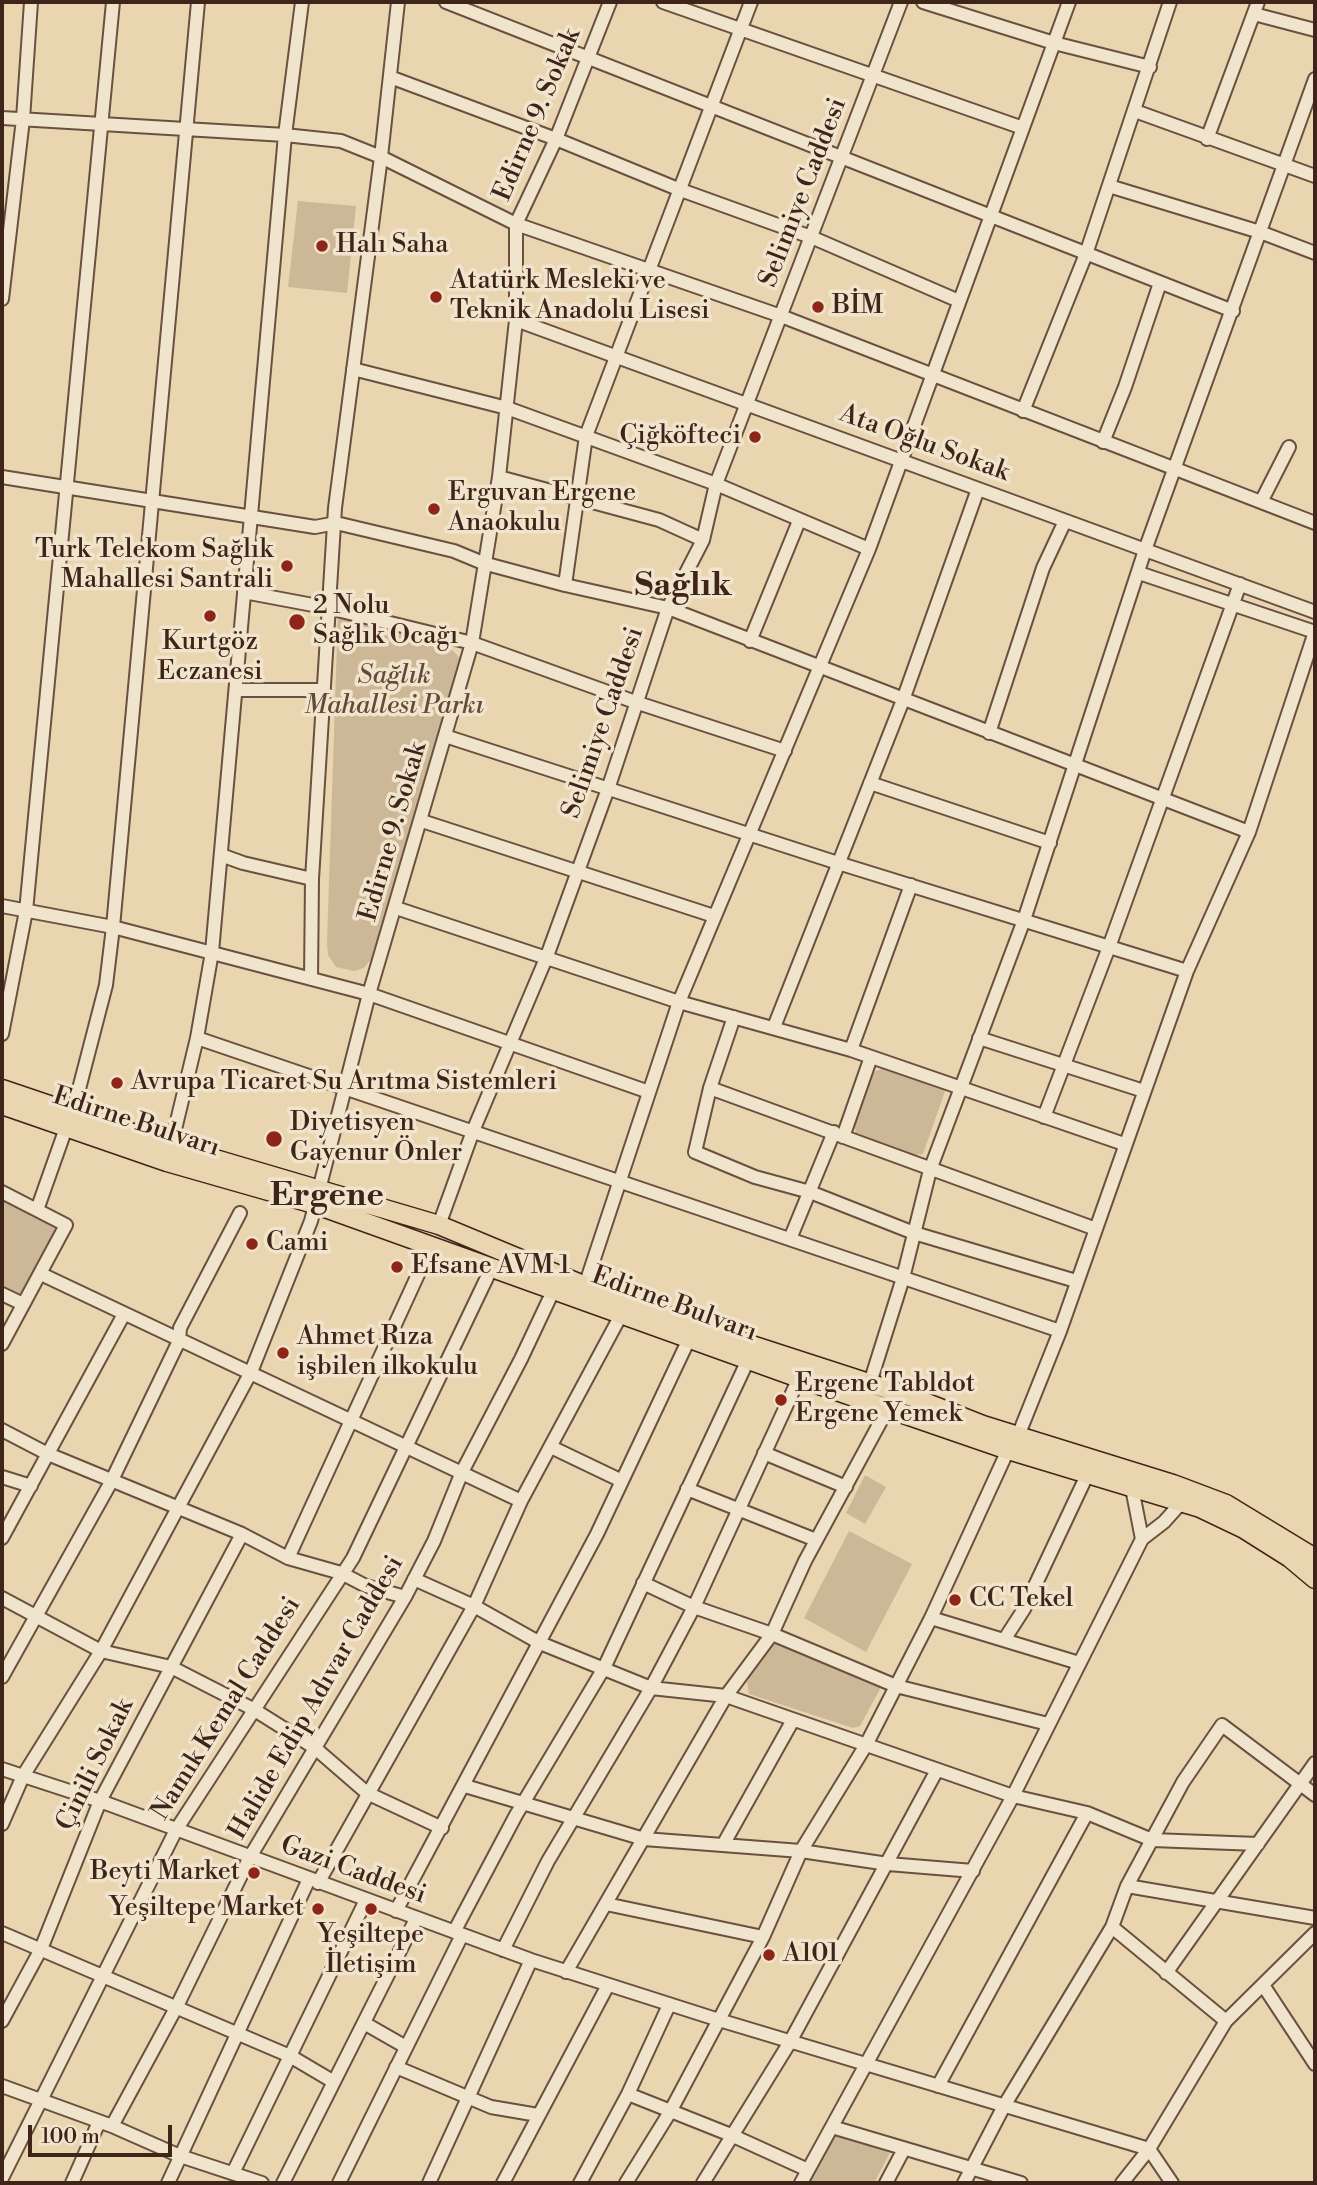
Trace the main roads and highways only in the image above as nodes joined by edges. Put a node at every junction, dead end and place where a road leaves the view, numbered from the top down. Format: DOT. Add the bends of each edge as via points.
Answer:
graph roads {
  1 [pos="2,1089"];
  2 [pos="2,1105"];
  3 [pos="70,1120"];
  4 [pos="316,1196"];
  5 [pos="1013,1443"];
  6 [pos="1315,1558"];
  7 [pos="1315,1579"];
  1 -- 3 [label="highway, Edirne Bulvarı"];
  2 -- 3 [label="highway, Edirne Bulvarı"];
  3 -- 4 [label="highway, Edirne Bulvarı" via="171,1146"];
  3 -- 4 [label="highway, Edirne Bulvarı" via="179,1166"];
  4 -- 5 [label="highway, Edirne Bulvarı" via="621,1315 888,1408"];
  4 -- 5 [label="highway, Edirne Bulvarı" via="439,1225 585,1286 870,1383"];
  5 -- 6 [label="highway, Edirne Bulvarı" via="1173,1483 1226,1504"];
  5 -- 7 [label="highway, Edirne Bulvarı" via="1244,1528"];
}
